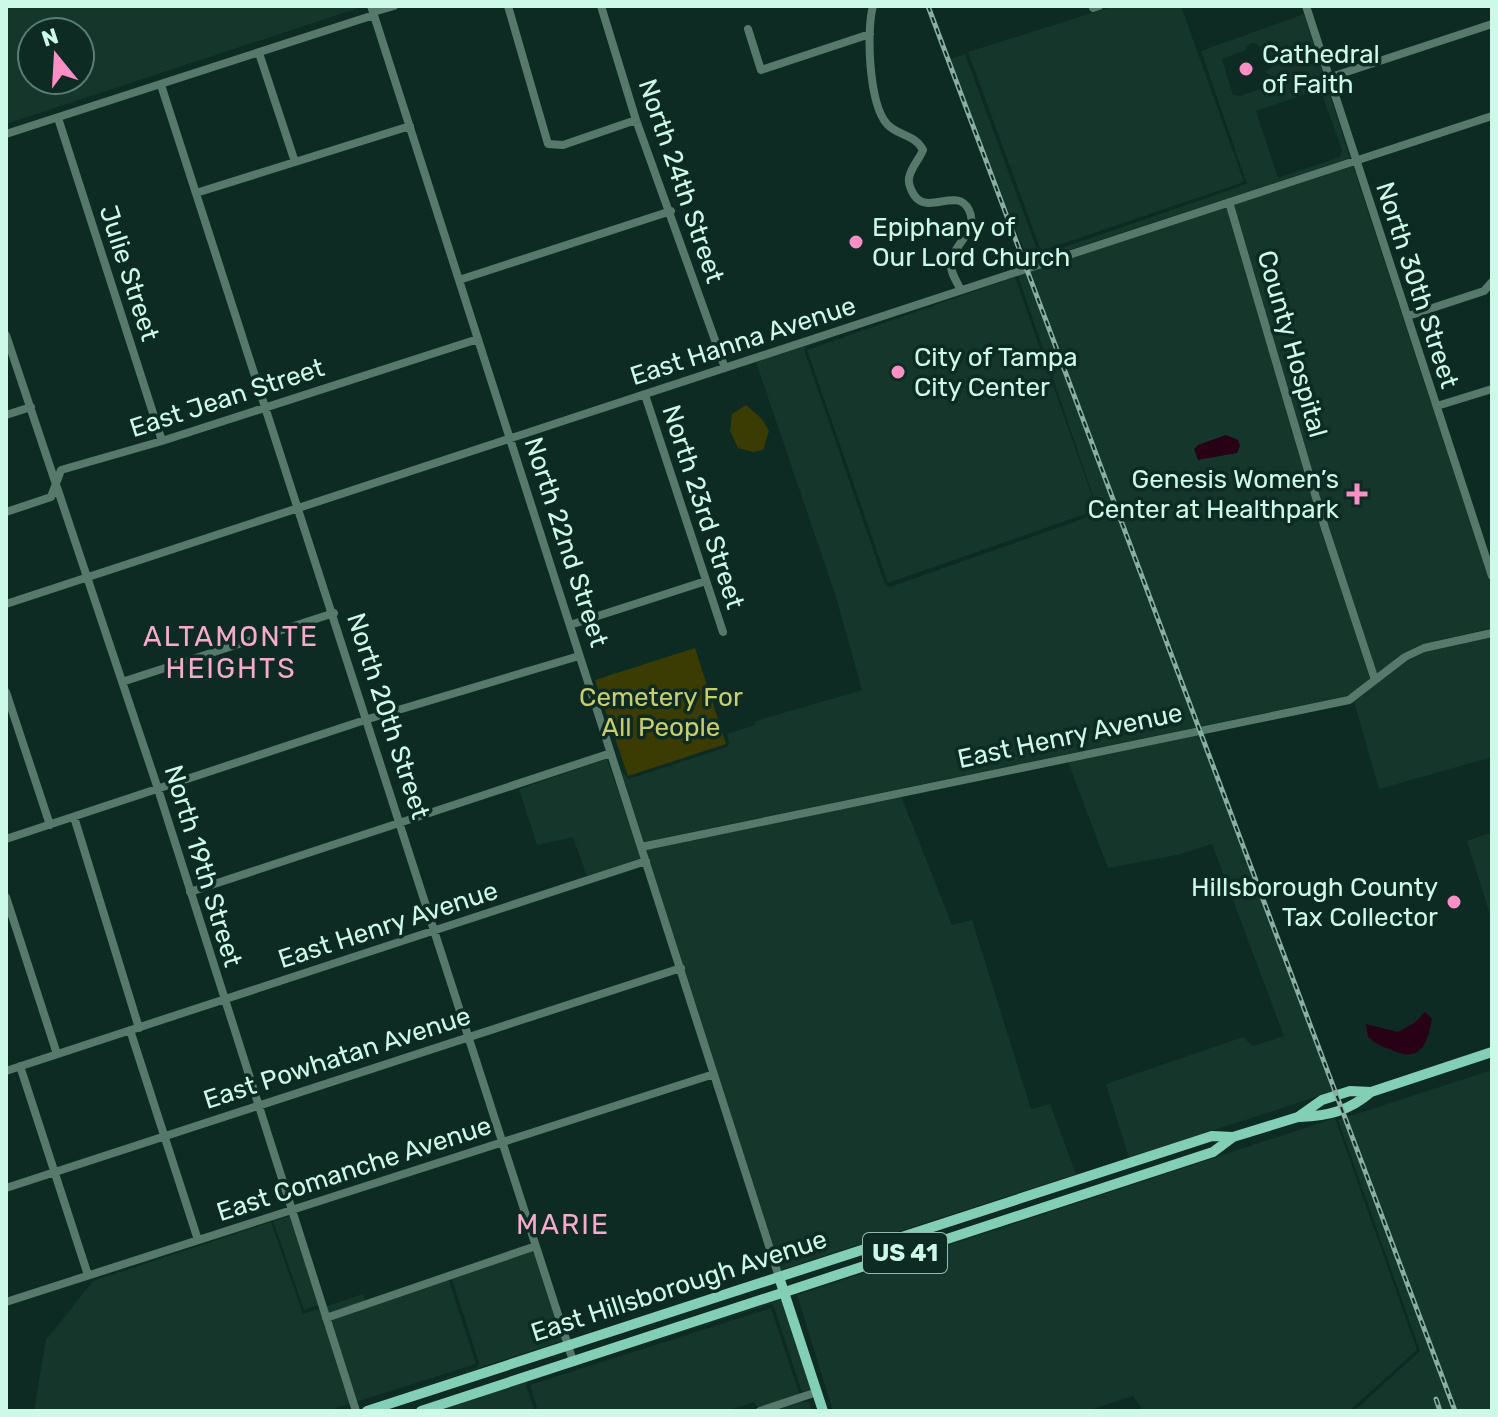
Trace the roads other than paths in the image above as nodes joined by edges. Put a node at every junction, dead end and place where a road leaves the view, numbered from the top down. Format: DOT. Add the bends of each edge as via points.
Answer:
graph roads {
  1 [pos="394,6"];
  2 [pos="508,6"];
  3 [pos="601,6"];
  4 [pos="873,6"];
  5 [pos="1306,6"];
  6 [pos="373,11"];
  7 [pos="1492,24"];
  8 [pos="748,29"];
  9 [pos="870,34"];
  10 [pos="259,53"];
  11 [pos="1328,78"];
  12 [pos="161,85"];
  13 [pos="1492,116"];
  14 [pos="58,118"];
  15 [pos="636,120"];
  16 [pos="410,126"];
  17 [pos="6,134"];
  18 [pos="1355,161"];
  19 [pos="295,162"];
  20 [pos="196,193"];
  21 [pos="1229,202"];
  22 [pos="671,211"];
  23 [pos="459,280"];
  24 [pos="1492,282"];
  25 [pos="961,290"];
  26 [pos="1408,316"];
  27 [pos="6,335"];
  28 [pos="478,339"];
  29 [pos="725,368"];
  30 [pos="1492,389"];
  31 [pos="645,395"];
  32 [pos="1437,406"];
  33 [pos="31,407"];
  34 [pos="265,408"];
  35 [pos="6,415"];
  36 [pos="510,439"];
  37 [pos="162,441"];
  38 [pos="55,483"];
  39 [pos="299,508"];
  40 [pos="6,512"];
  41 [pos="1492,576"];
  42 [pos="86,578"];
  43 [pos="706,581"];
  44 [pos="6,604"];
  45 [pos="334,613"];
  46 [pos="570,625"];
  47 [pos="723,632"];
  48 [pos="1492,633"];
  49 [pos="579,656"];
  50 [pos="1375,680"];
  51 [pos="122,682"];
  52 [pos="6,692"];
  53 [pos="368,719"];
  54 [pos="611,753"];
  55 [pos="158,789"];
  56 [pos="74,817"];
  57 [pos="401,824"];
  58 [pos="50,825"];
  59 [pos="6,839"];
  60 [pos="641,847"];
  61 [pos="646,861"];
  62 [pos="190,892"];
  63 [pos="6,897"];
  64 [pos="435,931"];
  65 [pos="681,968"];
  66 [pos="224,1000"];
  67 [pos="135,1029"];
  68 [pos="469,1036"];
  69 [pos="1492,1052"];
  70 [pos="57,1054"];
  71 [pos="20,1066"];
  72 [pos="6,1071"];
  73 [pos="714,1074"];
  74 [pos="258,1106"];
  75 [pos="164,1136"];
  76 [pos="1233,1137"];
  77 [pos="503,1142"];
  78 [pos="55,1172"];
  79 [pos="6,1188"];
  80 [pos="292,1211"];
  81 [pos="198,1240"];
  82 [pos="536,1246"];
  83 [pos="88,1275"];
  84 [pos="779,1277"];
  85 [pos="785,1293"];
  86 [pos="6,1302"];
  87 [pos="326,1318"];
  88 [pos="568,1345"];
  89 [pos="573,1361"];
  90 [pos="817,1392"];
  91 [pos="356,1411"];
  92 [pos="367,1411"];
  93 [pos="421,1411"];
  94 [pos="760,1411"];
  95 [pos="823,1411"];
  1 -- 6 [label="street"];
  2 -- 15 [label="street" via="548,144 563,145"];
  3 -- 15 [label="street, North 24th Street"];
  4 -- 9 [label="street"];
  5 -- 11 [label="street, North 30th Street"];
  6 -- 10 [label="street"];
  6 -- 16 [label="street, North 22nd Street"];
  7 -- 11 [label="street"];
  8 -- 9 [label="street" via="761,70"];
  9 -- 25 [label="street" via="875,96 885,121 923,150 908,181 912,191 923,202 957,200 970,214 969,231 951,260"];
  10 -- 12 [label="street"];
  10 -- 19 [label="street"];
  11 -- 18 [label="street, North 30th Street"];
  12 -- 14 [label="street"];
  12 -- 20 [label="street, North 20th Street"];
  13 -- 18 [label="street, East Hanna Avenue"];
  14 -- 17 [label="street"];
  14 -- 37 [label="street, Julie Street"];
  15 -- 22 [label="street, North 24th Street"];
  16 -- 19 [label="street"];
  16 -- 23 [label="street, North 22nd Street"];
  18 -- 21 [label="street, East Hanna Avenue"];
  18 -- 26 [label="street, North 30th Street"];
  19 -- 20 [label="street"];
  20 -- 34 [label="street, North 20th Street"];
  21 -- 25 [label="street, East Hanna Avenue"];
  21 -- 50 [label="street, County Hospital"];
  22 -- 23 [label="street"];
  22 -- 29 [label="street, North 24th Street"];
  23 -- 28 [label="street, North 22nd Street"];
  24 -- 26 [label="street" via="1484,291"];
  25 -- 29 [label="street, East Hanna Avenue"];
  26 -- 32 [label="street, North 30th Street"];
  27 -- 33 [label="street, North 19th Street"];
  28 -- 34 [label="street, East Jean Street"];
  28 -- 36 [label="street, North 22nd Street"];
  29 -- 31 [label="street, East Hanna Avenue"];
  30 -- 32 [label="street"];
  31 -- 36 [label="street, East Hanna Avenue"];
  31 -- 43 [label="street, North 23rd Street"];
  32 -- 41 [label="street, North 30th Street"];
  33 -- 35 [label="street"];
  33 -- 38 [label="street, North 19th Street"];
  34 -- 37 [label="street, East Jean Street"];
  34 -- 39 [label="street, North 20th Street"];
  36 -- 39 [label="street, East Hanna Avenue"];
  36 -- 46 [label="street, North 22nd Street"];
  37 -- 38 [label="street, East Jean Street" via="61,470"];
  38 -- 40 [label="street, East Jean Street" via="51,497"];
  38 -- 42 [label="street, North 19th Street"];
  39 -- 42 [label="street, East Hanna Avenue"];
  39 -- 45 [label="street, North 20th Street"];
  42 -- 44 [label="street, East Hanna Avenue"];
  42 -- 51 [label="street, North 19th Street"];
  43 -- 46 [label="street"];
  43 -- 47 [label="street, North 23rd Street"];
  45 -- 51 [label="street"];
  45 -- 53 [label="street, North 20th Street"];
  46 -- 49 [label="street, North 22nd Street"];
  48 -- 50 [label="street, East Henry Avenue" via="1424,648"];
  49 -- 53 [label="street"];
  49 -- 54 [label="street, North 22nd Street"];
  50 -- 60 [label="street, East Henry Avenue" via="1349,700"];
  51 -- 55 [label="street, North 19th Street"];
  52 -- 58 [label="street"];
  53 -- 55 [label="street"];
  53 -- 57 [label="street, North 20th Street"];
  54 -- 57 [label="street"];
  54 -- 60 [label="street, North 22nd Street"];
  55 -- 56 [label="street"];
  55 -- 62 [label="street, North 19th Street"];
  56 -- 58 [label="street"];
  56 -- 67 [label="street"];
  57 -- 62 [label="street"];
  57 -- 64 [label="street, North 20th Street"];
  58 -- 59 [label="street"];
  60 -- 61 [label="street, North 22nd Street"];
  61 -- 64 [label="street, East Henry Avenue"];
  61 -- 65 [label="street, North 22nd Street"];
  62 -- 66 [label="street, North 19th Street"];
  63 -- 70 [label="street"];
  64 -- 66 [label="street, East Henry Avenue"];
  64 -- 68 [label="street, North 20th Street"];
  65 -- 68 [label="street, East Powhatan Avenue"];
  65 -- 73 [label="street, North 22nd Street"];
  66 -- 67 [label="street, East Henry Avenue"];
  66 -- 74 [label="street, North 19th Street"];
  67 -- 70 [label="street, East Henry Avenue"];
  67 -- 75 [label="street"];
  68 -- 74 [label="street, East Powhatan Avenue"];
  68 -- 77 [label="street, North 20th Street"];
  69 -- 76 [label="main road, East Hillsborough Avenue / US 41" via="1371,1092 1354,1106 1325,1116 1298,1117"];
  70 -- 71 [label="street, East Henry Avenue"];
  71 -- 72 [label="street, East Henry Avenue"];
  71 -- 78 [label="street"];
  73 -- 77 [label="street, East Comanche Avenue"];
  73 -- 84 [label="street, North 22nd Street"];
  74 -- 75 [label="street, East Powhatan Avenue"];
  74 -- 80 [label="street, North 19th Street"];
  75 -- 78 [label="street, East Powhatan Avenue"];
  75 -- 81 [label="street"];
  76 -- 84 [label="main road, East Hillsborough Avenue / US 41" via="1212,1136"];
  76 -- 85 [label="main road, East Hillsborough Avenue / US 41" via="1213,1152"];
  77 -- 80 [label="street, East Comanche Avenue"];
  77 -- 82 [label="street, North 20th Street"];
  78 -- 79 [label="street, East Powhatan Avenue"];
  78 -- 83 [label="street"];
  80 -- 81 [label="street, East Comanche Avenue"];
  80 -- 87 [label="street, North 19th Street"];
  81 -- 83 [label="street, East Comanche Avenue"];
  82 -- 87 [label="street"];
  82 -- 88 [label="street, North 20th Street"];
  83 -- 86 [label="street, East Comanche Avenue"];
  84 -- 85 [label="main road, North 22nd Street"];
  84 -- 88 [label="main road, East Hillsborough Avenue / US 41"];
  85 -- 89 [label="main road, East Hillsborough Avenue / US 41"];
  85 -- 90 [label="main road, North 22nd Street"];
  87 -- 91 [label="street, North 19th Street"];
  88 -- 89 [label="street, North 20th Street"];
  88 -- 92 [label="main road, East Hillsborough Avenue / US 41"];
  89 -- 93 [label="main road, East Hillsborough Avenue / US 41"];
  90 -- 94 [label="street"];
  90 -- 95 [label="main road, North 22nd Street"];
}
